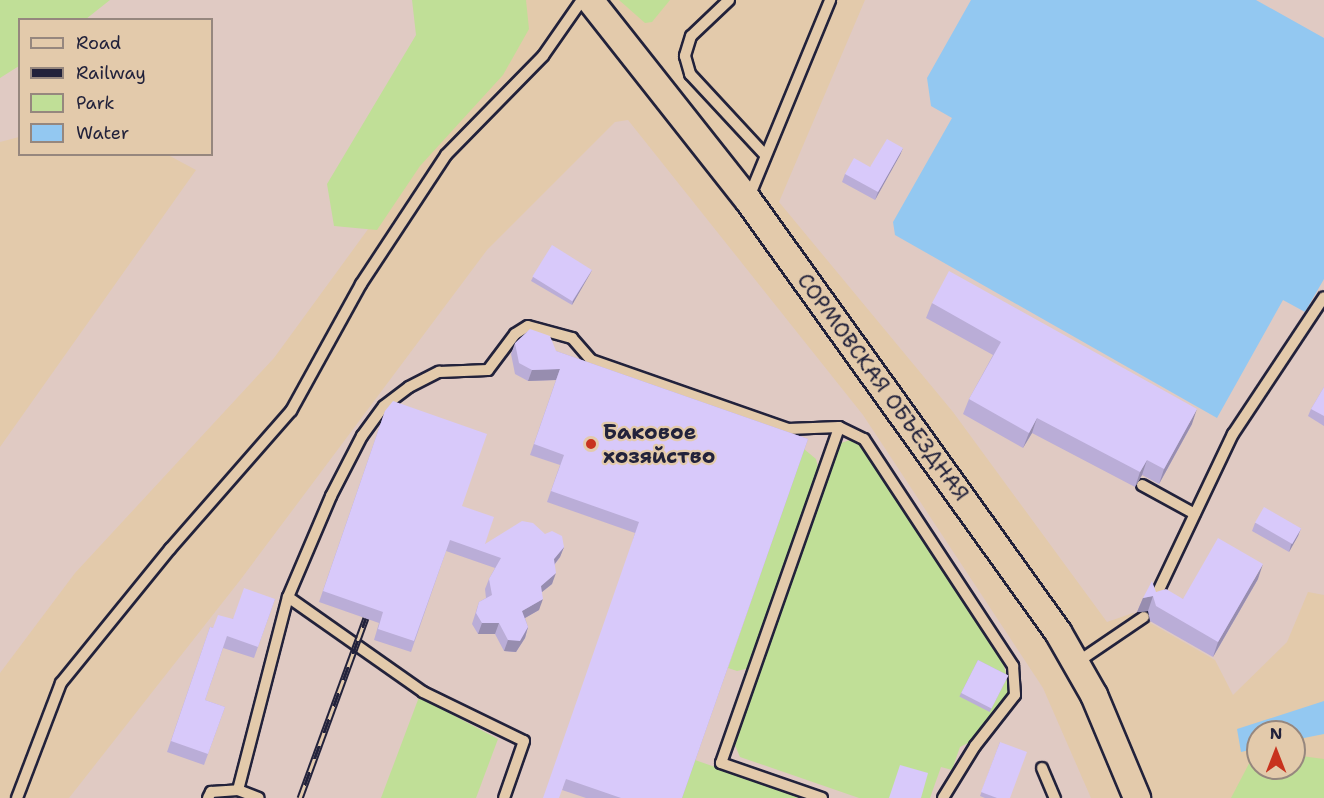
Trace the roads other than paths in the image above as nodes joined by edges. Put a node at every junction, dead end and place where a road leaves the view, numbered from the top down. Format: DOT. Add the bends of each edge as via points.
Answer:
graph roads {
  1 [pos="582,0"];
  2 [pos="590,0"];
  3 [pos="729,0"];
  4 [pos="830,0"];
  5 [pos="765,155"];
  6 [pos="748,200"];
  7 [pos="1324,297"];
  8 [pos="839,426"];
  9 [pos="1142,485"];
  10 [pos="1195,514"];
  11 [pos="288,597"];
  12 [pos="1154,600"];
  13 [pos="1144,617"];
  14 [pos="1076,663"];
  15 [pos="1042,768"];
  16 [pos="238,790"];
  17 [pos="16,798"];
  18 [pos="208,798"];
  19 [pos="259,798"];
  20 [pos="504,798"];
  21 [pos="822,798"];
  22 [pos="943,798"];
  23 [pos="1055,798"];
  24 [pos="1137,798"];
  1 -- 17 [label="lane" via="543,56 446,155 361,284 291,411 170,549 61,683"];
  2 -- 6 [label="street, СОРМОВСКАЯ ОБЪЕЗДНАЯ"];
  3 -- 5 [label="lane" via="691,36 685,56 690,74"];
  4 -- 5 [label="lane"];
  5 -- 6 [label="lane"];
  6 -- 14 [label="street, СОРМОВСКАЯ ОБЪЕЗДНАЯ" via="1032,594"];
  7 -- 10 [label="lane" via="1233,434"];
  8 -- 11 [label="lane" via="788,429 591,360 572,338 528,326 515,334 488,370 439,372 409,387 384,406 362,436 331,496"];
  8 -- 21 [label="lane" via="721,763"];
  8 -- 22 [label="lane" via="864,440 1013,666 1015,695 975,746"];
  9 -- 10 [label="lane"];
  10 -- 12 [label="lane"];
  11 -- 16 [label="lane"];
  11 -- 20 [label="lane" via="423,692 524,741"];
  13 -- 14 [label="lane"];
  14 -- 24 [label="street, СОРМОВСКАЯ ОБЪЕЗДНАЯ" via="1094,695"];
  15 -- 23 [label="lane"];
  16 -- 18 [label="lane" via="211,792"];
  16 -- 19 [label="lane"];
}
